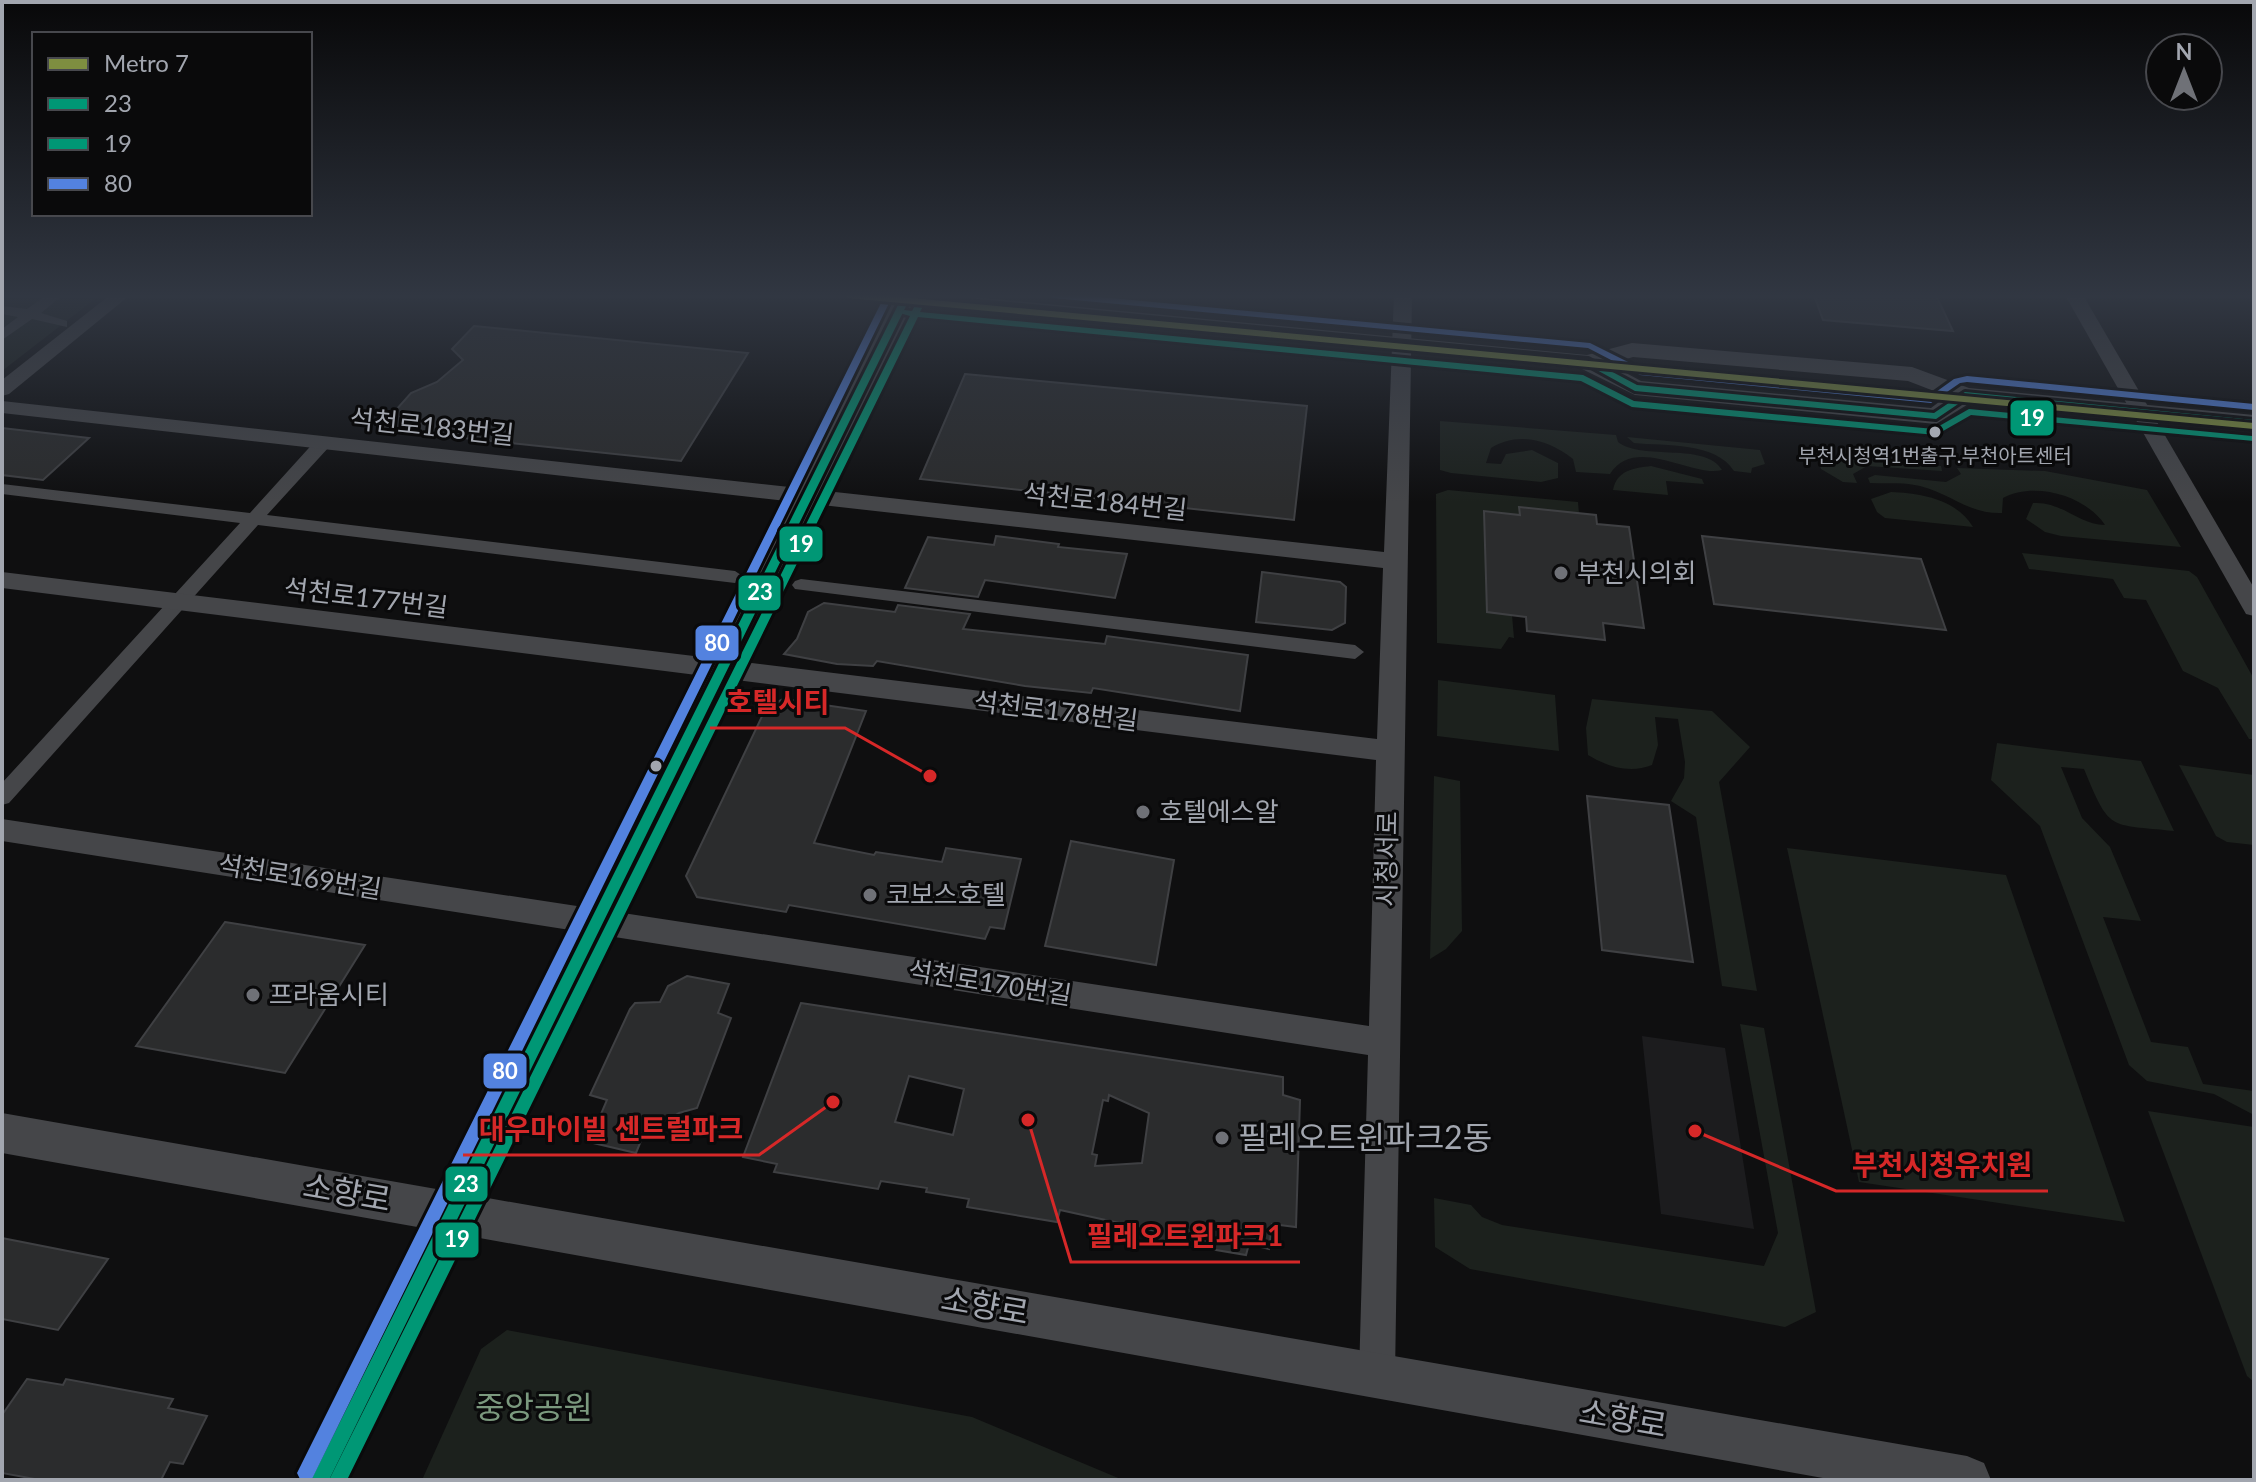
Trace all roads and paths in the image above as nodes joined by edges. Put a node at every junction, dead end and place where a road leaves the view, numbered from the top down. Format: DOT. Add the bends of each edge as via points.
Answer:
graph roads {
  1 [pos="34,364"];
  2 [pos="868,364"];
  3 [pos="1400,364"];
  4 [pos="1592,364"];
  5 [pos="1797,364"];
  6 [pos="2113,364"];
  7 [pos="2,390"];
  8 [pos="1965,395"];
  9 [pos="2,407"];
  10 [pos="2140,411"];
  11 [pos="2254,423"];
  12 [pos="323,443"];
  13 [pos="2,489"];
  14 [pos="809,497"];
  15 [pos="255,519"];
  16 [pos="1394,561"];
  17 [pos="735,577"];
  18 [pos="2,580"];
  19 [pos="801,585"];
  20 [pos="178,603"];
  21 [pos="2254,608"];
  22 [pos="1355,652"];
  23 [pos="723,671"];
  24 [pos="1389,751"];
  25 [pos="2,797"];
  26 [pos="2,830"];
  27 [pos="597,923"];
  28 [pos="1384,1043"];
  29 [pos="2,1133"];
  30 [pos="454,1211"];
  31 [pos="1377,1375"];
  32 [pos="320,1480"];
  33 [pos="1967,1480"];
  1 -- 7 [label="street"];
  2 -- 14 [label="street"];
  3 -- 16 [label="street, 시청서로"];
  4 -- 8 [label="street" via="1635,388 1936,416"];
  5 -- 8 [label="street" via="1912,374"];
  6 -- 10 [label="street"];
  8 -- 10 [label="street"];
  9 -- 12 [label="street, 석천로183번길"];
  10 -- 11 [label="street"];
  10 -- 21 [label="street"];
  12 -- 14 [label="street, 석천로183번길"];
  12 -- 15 [label="street"];
  13 -- 15 [label="street"];
  14 -- 16 [label="street, 석천로184번길" via="1277,539"];
  14 -- 23 [label="street"];
  15 -- 17 [label="street"];
  15 -- 20 [label="street"];
  16 -- 24 [label="street, 시청서로"];
  18 -- 20 [label="street, 석천로177번길"];
  19 -- 22 [label="street"];
  20 -- 23 [label="street, 석천로177번길"];
  20 -- 25 [label="street"];
  23 -- 24 [label="street, 석천로178번길"];
  23 -- 27 [label="street"];
  24 -- 28 [label="street, 시청서로"];
  26 -- 27 [label="street, 석천로169번길"];
  27 -- 28 [label="street, 석천로170번길"];
  27 -- 30 [label="street"];
  28 -- 31 [label="street, 시청서로"];
  29 -- 30 [label="street, 소향로"];
  30 -- 31 [label="street, 소향로"];
  30 -- 32 [label="street"];
  31 -- 33 [label="street, 소향로"];
}
